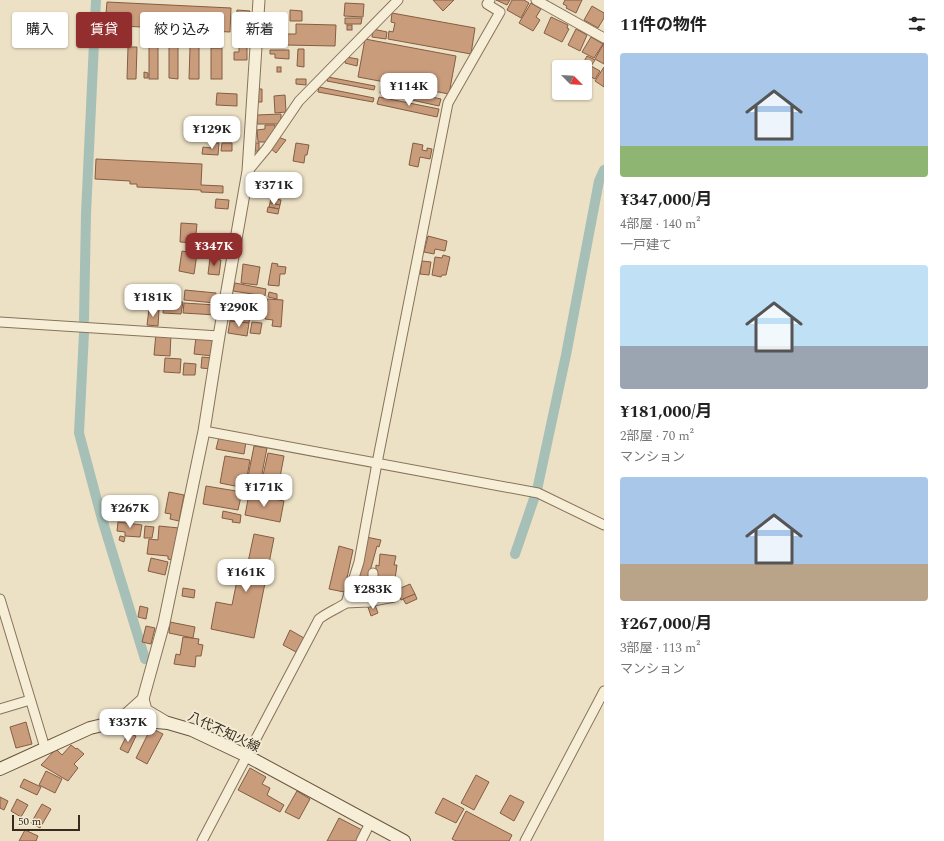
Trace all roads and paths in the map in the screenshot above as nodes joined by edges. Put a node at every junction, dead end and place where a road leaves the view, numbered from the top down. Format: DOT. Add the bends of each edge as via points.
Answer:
graph roads {
  1 [pos="259,0"];
  2 [pos="398,0"];
  3 [pos="490,0"];
  4 [pos="536,0"];
  5 [pos="548,3"];
  6 [pos="604,38"];
  7 [pos="248,171"];
  8 [pos="0,322"];
  9 [pos="219,336"];
  10 [pos="204,431"];
  11 [pos="377,463"];
  12 [pos="604,525"];
  13 [pos="373,573"];
  14 [pos="394,597"];
  15 [pos="0,599"];
  16 [pos="368,602"];
  17 [pos="346,603"];
  18 [pos="604,692"];
  19 [pos="143,699"];
  20 [pos="30,700"];
  21 [pos="0,709"];
  22 [pos="112,723"];
  23 [pos="168,723"];
  24 [pos="45,748"];
  25 [pos="247,756"];
  26 [pos="0,769"];
  27 [pos="370,823"];
  28 [pos="202,841"];
  29 [pos="361,841"];
  30 [pos="404,841"];
  31 [pos="525,841"];
  1 -- 7 [label="street"];
  2 -- 7 [label="street" via="299,101"];
  3 -- 11 [label="street" via="487,4 500,12 448,104"];
  4 -- 5 [label="street"];
  5 -- 6 [label="street"];
  7 -- 9 [label="street"];
  8 -- 9 [label="street"];
  9 -- 10 [label="street"];
  10 -- 11 [label="street"];
  10 -- 19 [label="street" via="164,623"];
  11 -- 12 [label="street" via="538,493"];
  11 -- 17 [label="street" via="359,562"];
  13 -- 16 [label="street"];
  14 -- 16 [label="street"];
  15 -- 20 [label="street"];
  16 -- 17 [label="street"];
  17 -- 25 [label="street" via="319,619"];
  18 -- 31 [label="street"];
  19 -- 22 [label="street"];
  19 -- 23 [label="street" via="146,710"];
  20 -- 21 [label="street"];
  20 -- 24 [label="street"];
  22 -- 23 [label="main road, 八代不知火線" via="133,720"];
  22 -- 24 [label="main road, 八代不知火線" via="90,728"];
  23 -- 25 [label="main road, 八代不知火線" via="192,730"];
  24 -- 26 [label="main road, 八代不知火線"];
  25 -- 27 [label="main road, 八代不知火線"];
  25 -- 28 [label="street"];
  27 -- 29 [label="street"];
  27 -- 30 [label="main road, 八代不知火線"];
}
